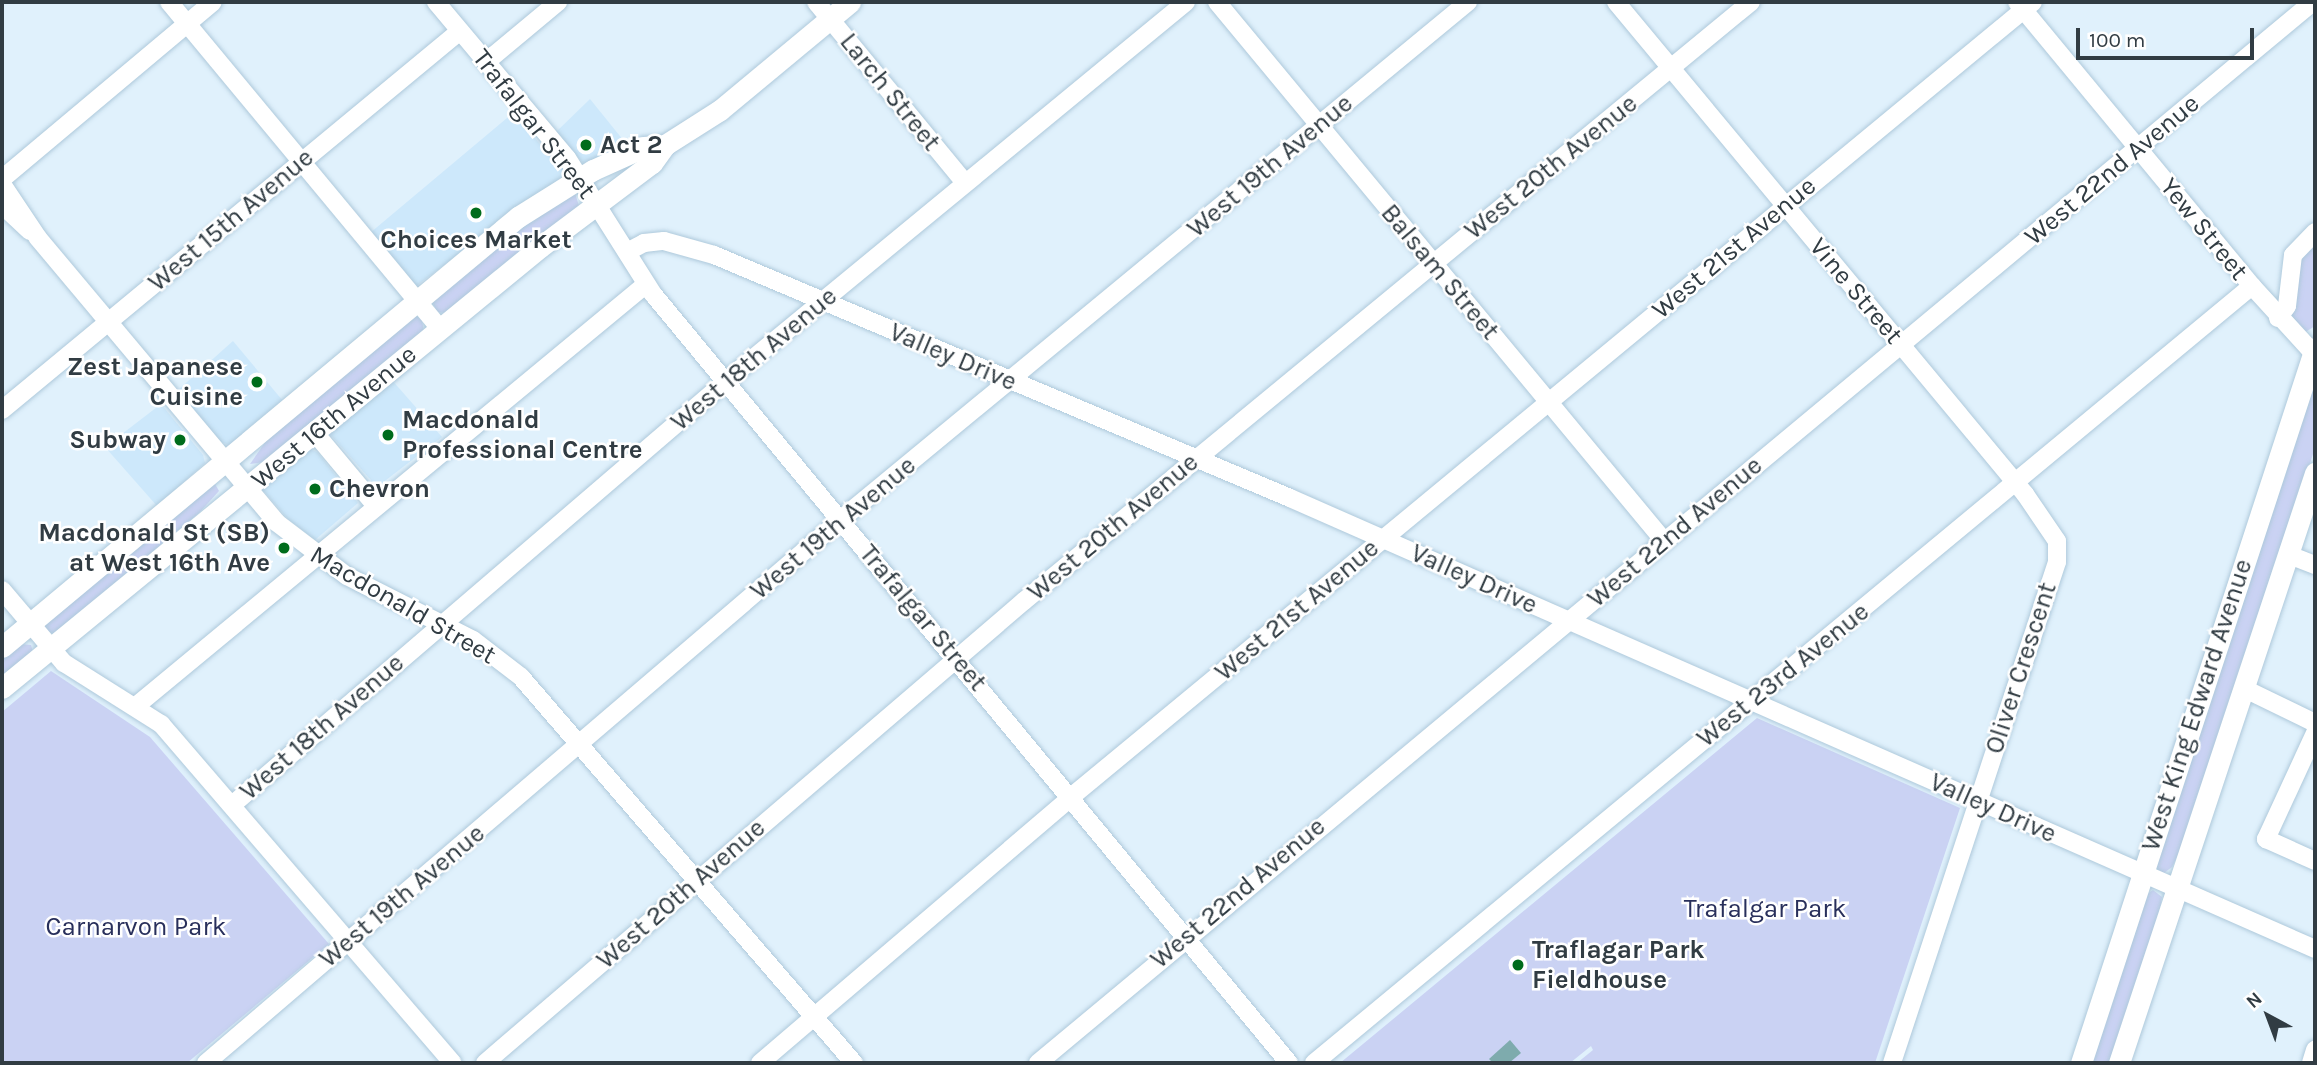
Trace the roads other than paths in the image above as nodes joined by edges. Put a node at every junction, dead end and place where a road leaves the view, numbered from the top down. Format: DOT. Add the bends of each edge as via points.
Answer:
graph roads {
  1 [pos="169,2"];
  2 [pos="213,2"];
  3 [pos="436,2"];
  4 [pos="558,2"];
  5 [pos="816,2"];
  6 [pos="850,2"];
  7 [pos="1186,2"];
  8 [pos="1217,2"];
  9 [pos="1468,2"];
  10 [pos="1616,2"];
  11 [pos="1751,2"];
  12 [pos="2313,2"];
  13 [pos="2025,4"];
  14 [pos="830,19"];
  15 [pos="187,23"];
  16 [pos="460,31"];
  17 [pos="486,62"];
  18 [pos="1671,68"];
  19 [pos="1319,125"];
  20 [pos="665,145"];
  21 [pos="2138,148"];
  22 [pos="302,162"];
  23 [pos="580,177"];
  24 [pos="2,181"];
  25 [pos="965,183"];
  26 [pos="596,203"];
  27 [pos="2,205"];
  28 [pos="1785,206"];
  29 [pos="2315,232"];
  30 [pos="38,238"];
  31 [pos="627,253"];
  32 [pos="1434,263"];
  33 [pos="645,285"];
  34 [pos="2252,286"];
  35 [pos="416,300"];
  36 [pos="821,302"];
  37 [pos="2278,317"];
  38 [pos="108,322"];
  39 [pos="440,328"];
  40 [pos="1901,345"];
  41 [pos="2315,352"];
  42 [pos="1010,380"];
  43 [pos="726,382"];
  44 [pos="1549,402"];
  45 [pos="2,410"];
  46 [pos="314,432"];
  47 [pos="1195,460"];
  48 [pos="223,462"];
  49 [pos="2315,473"];
  50 [pos="2015,482"];
  51 [pos="247,490"];
  52 [pos="375,505"];
  53 [pos="841,520"];
  54 [pos="1383,539"];
  55 [pos="1664,541"];
  56 [pos="2289,555"];
  57 [pos="315,556"];
  58 [pos="2315,565"];
  59 [pos="2,590"];
  60 [pos="1568,621"];
  61 [pos="30,623"];
  62 [pos="444,623"];
  63 [pos="2,647"];
  64 [pos="50,648"];
  65 [pos="956,659"];
  66 [pos="2,688"];
  67 [pos="2245,689"];
  68 [pos="1751,701"];
  69 [pos="136,706"];
  70 [pos="2315,723"];
  71 [pos="2315,733"];
  72 [pos="581,744"];
  73 [pos="1071,797"];
  74 [pos="1978,801"];
  75 [pos="232,805"];
  76 [pos="2315,861"];
  77 [pos="2142,873"];
  78 [pos="697,880"];
  79 [pos="2177,889"];
  80 [pos="1185,937"];
  81 [pos="348,942"];
  82 [pos="2315,948"];
  83 [pos="815,1017"];
  84 [pos="2315,1049"];
  85 [pos="206,1063"];
  86 [pos="453,1063"];
  87 [pos="485,1063"];
  88 [pos="760,1063"];
  89 [pos="855,1063"];
  90 [pos="1038,1063"];
  91 [pos="1290,1063"];
  92 [pos="1314,1063"];
  93 [pos="1892,1063"];
  94 [pos="2081,1063"];
  95 [pos="2119,1063"];
  96 [pos="2311,1063"];
  1 -- 15 [label="street"];
  2 -- 15 [label="street"];
  3 -- 16 [label="street, Trafalgar Street"];
  4 -- 17 [label="street"];
  5 -- 14 [label="street, Larch Street"];
  6 -- 14 [label="main road, West 16th Avenue"];
  7 -- 25 [label="street, West 18th Avenue"];
  8 -- 19 [label="street, Balsam Street"];
  9 -- 19 [label="street, West 19th Avenue"];
  10 -- 18 [label="street, Vine Street"];
  11 -- 18 [label="street, West 20th Avenue"];
  12 -- 21 [label="street, West 22nd Avenue"];
  13 -- 21 [label="street, Yew Street"];
  13 -- 28 [label="street, West 21st Avenue"];
  14 -- 20 [label="main road, West 16th Avenue" via="720,110"];
  14 -- 25 [label="street, Larch Street"];
  15 -- 22 [label="street"];
  15 -- 24 [label="street"];
  16 -- 17 [label="street, Trafalgar Street"];
  16 -- 22 [label="street, West 15th Avenue"];
  17 -- 23 [label="street, Trafalgar Street"];
  18 -- 28 [label="street, Vine Street"];
  18 -- 32 [label="street, West 20th Avenue"];
  19 -- 32 [label="street, Balsam Street"];
  19 -- 42 [label="street, West 19th Avenue"];
  20 -- 23 [label="main road, West 16th Avenue" via="644,147"];
  20 -- 26 [label="main road, West 16th Avenue" via="652,163"];
  21 -- 34 [label="street, Yew Street"];
  21 -- 40 [label="street, West 22nd Avenue"];
  22 -- 35 [label="street"];
  22 -- 38 [label="street, West 15th Avenue"];
  23 -- 26 [label="street, Trafalgar Street"];
  23 -- 35 [label="main road, West 16th Avenue" via="518,217"];
  24 -- 30 [label="street, Macdonald Street"];
  25 -- 36 [label="street, West 18th Avenue"];
  26 -- 31 [label="street, Trafalgar Street"];
  26 -- 39 [label="main road, West 16th Avenue"];
  27 -- 30 [label="street, Macdonald Street"];
  28 -- 40 [label="street, Vine Street"];
  28 -- 44 [label="street, West 21st Avenue"];
  29 -- 37 [label="street" via="2293,255 2287,306"];
  30 -- 38 [label="street, Macdonald Street"];
  31 -- 33 [label="street, Trafalgar Street"];
  31 -- 36 [label="street, Valley Drive" via="644,243 676,243"];
  32 -- 44 [label="street, Balsam Street"];
  32 -- 47 [label="street, West 20th Avenue"];
  33 -- 43 [label="street, Trafalgar Street"];
  33 -- 52 [label="street"];
  34 -- 37 [label="street, Yew Street"];
  34 -- 50 [label="street, West 23rd Avenue"];
  35 -- 39 [label="street"];
  35 -- 48 [label="main road, West 16th Avenue"];
  36 -- 42 [label="street, Valley Drive"];
  36 -- 43 [label="street, West 18th Avenue"];
  37 -- 41 [label="street, Yew Street"];
  38 -- 45 [label="street, West 15th Avenue"];
  38 -- 48 [label="street, Macdonald Street"];
  39 -- 46 [label="main road, West 16th Avenue"];
  40 -- 50 [label="street, Vine Street"];
  40 -- 55 [label="street, West 22nd Avenue"];
  41 -- 77 [label="main road, West King Edward Avenue"];
  42 -- 47 [label="street, Valley Drive"];
  42 -- 53 [label="street, West 19th Avenue"];
  43 -- 53 [label="street, Trafalgar Street"];
  43 -- 62 [label="street, West 18th Avenue"];
  44 -- 54 [label="street, West 21st Avenue"];
  44 -- 55 [label="street, Balsam Street"];
  46 -- 51 [label="main road, West 16th Avenue"];
  46 -- 52 [label="street"];
  47 -- 54 [label="street, Valley Drive"];
  47 -- 65 [label="street, West 20th Avenue"];
  48 -- 51 [label="street, Macdonald Street"];
  48 -- 61 [label="main road, West 16th Avenue"];
  49 -- 56 [label="main road, West King Edward Avenue"];
  50 -- 68 [label="street, West 23rd Avenue"];
  50 -- 74 [label="street, Oliver Crescent" via="2054,532 2057,562"];
  51 -- 57 [label="street, Macdonald Street"];
  51 -- 64 [label="main road, West 16th Avenue"];
  52 -- 57 [label="street"];
  53 -- 65 [label="street, Trafalgar Street"];
  53 -- 72 [label="street, West 19th Avenue"];
  54 -- 60 [label="street, Valley Drive"];
  54 -- 73 [label="street, West 21st Avenue"];
  55 -- 60 [label="street, West 22nd Avenue"];
  56 -- 58 [label="street"];
  56 -- 67 [label="main road, West King Edward Avenue"];
  57 -- 62 [label="street, Macdonald Street"];
  57 -- 69 [label="street"];
  59 -- 61 [label="street"];
  60 -- 68 [label="street, Valley Drive"];
  60 -- 80 [label="street, West 22nd Avenue"];
  61 -- 63 [label="main road, West 16th Avenue"];
  61 -- 64 [label="street"];
  62 -- 72 [label="street, Macdonald Street" via="521,677"];
  62 -- 75 [label="street, West 18th Avenue"];
  64 -- 66 [label="main road, West 16th Avenue"];
  64 -- 69 [label="street" via="64,663"];
  65 -- 73 [label="street, Trafalgar Street"];
  65 -- 78 [label="street, West 20th Avenue"];
  67 -- 70 [label="street"];
  67 -- 79 [label="main road, West King Edward Avenue"];
  68 -- 74 [label="street, Valley Drive"];
  68 -- 92 [label="street, West 23rd Avenue"];
  69 -- 75 [label="street" via="162,724"];
  71 -- 76 [label="street" via="2266,839"];
  72 -- 78 [label="street, Macdonald Street"];
  72 -- 81 [label="street, West 19th Avenue"];
  73 -- 80 [label="street, Trafalgar Street"];
  73 -- 83 [label="street, West 21st Avenue"];
  74 -- 77 [label="street, Valley Drive"];
  74 -- 93 [label="street, Oliver Crescent"];
  75 -- 81 [label="street"];
  77 -- 79 [label="street, Valley Drive"];
  77 -- 94 [label="main road, West King Edward Avenue"];
  78 -- 83 [label="street, Macdonald Street"];
  78 -- 87 [label="street, West 20th Avenue"];
  79 -- 82 [label="street, Valley Drive"];
  79 -- 95 [label="main road, West King Edward Avenue"];
  80 -- 90 [label="street, West 22nd Avenue"];
  80 -- 91 [label="street, Trafalgar Street"];
  81 -- 85 [label="street, West 19th Avenue"];
  81 -- 86 [label="street"];
  83 -- 88 [label="street, West 21st Avenue"];
  83 -- 89 [label="street, Macdonald Street"];
  84 -- 96 [label="street"];
}
